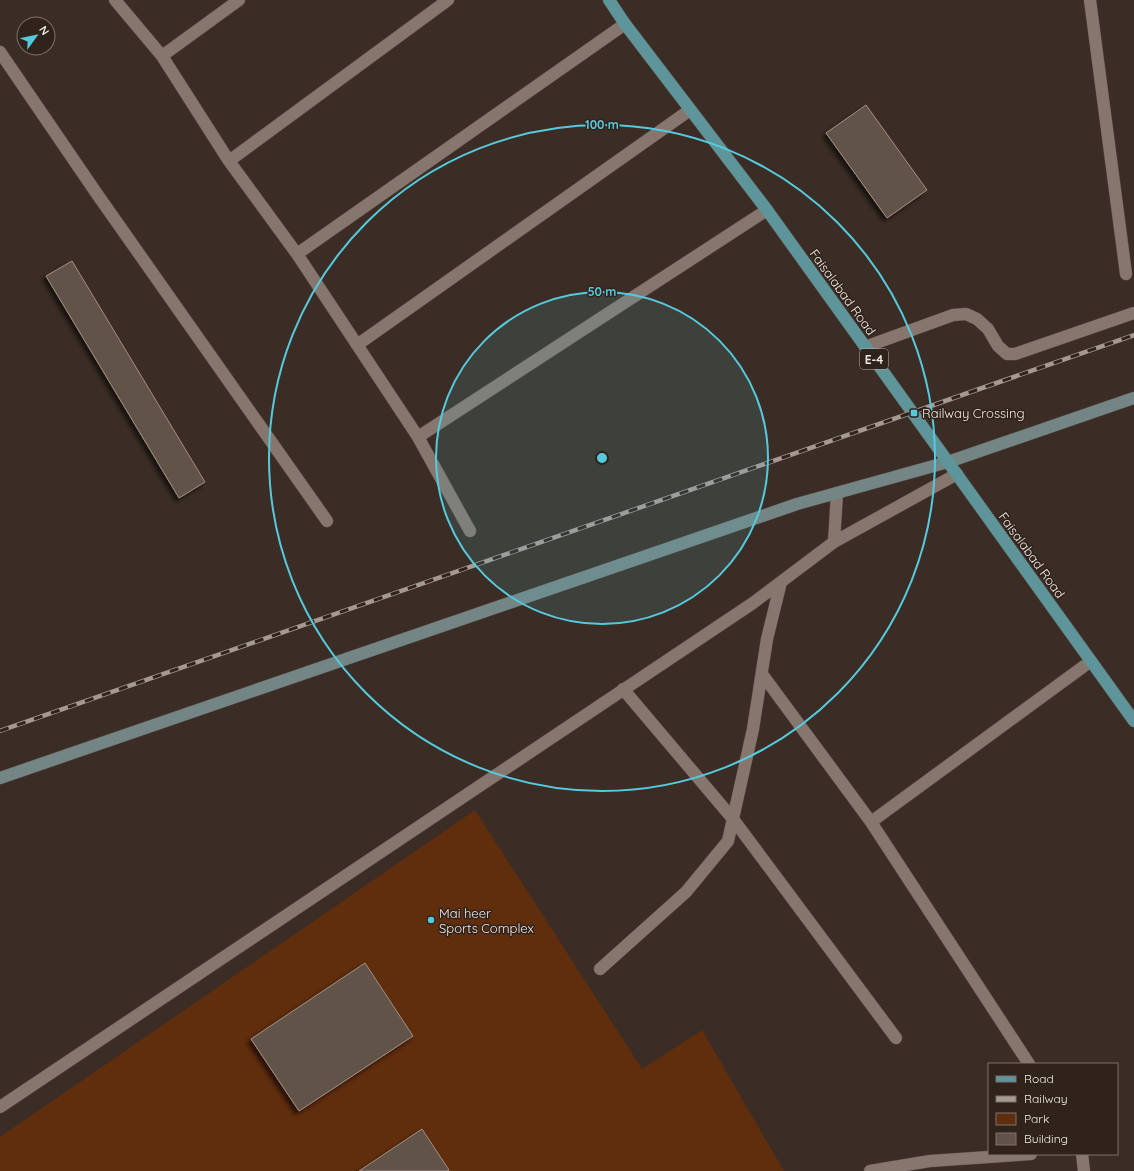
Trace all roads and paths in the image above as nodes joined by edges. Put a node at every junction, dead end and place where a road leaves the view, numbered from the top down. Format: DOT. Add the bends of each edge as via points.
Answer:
graph roads {
  1 [pos="114,0"];
  2 [pos="239,0"];
  3 [pos="448,0"];
  4 [pos="610,0"];
  5 [pos="1090,0"];
  6 [pos="625,24"];
  7 [pos="0,52"];
  8 [pos="162,56"];
  9 [pos="690,110"];
  10 [pos="229,161"];
  11 [pos="767,210"];
  12 [pos="297,254"];
  13 [pos="1126,274"];
  14 [pos="1134,313"];
  15 [pos="357,345"];
  16 [pos="865,347"];
  17 [pos="1134,398"];
  18 [pos="418,437"];
  19 [pos="948,462"];
  20 [pos="957,474"];
  21 [pos="837,493"];
  22 [pos="327,521"];
  23 [pos="470,531"];
  24 [pos="834,542"];
  25 [pos="781,582"];
  26 [pos="1091,661"];
  27 [pos="762,674"];
  28 [pos="623,690"];
  29 [pos="1134,721"];
  30 [pos="0,778"];
  31 [pos="733,819"];
  32 [pos="871,822"];
  33 [pos="600,969"];
  34 [pos="896,1038"];
  35 [pos="1028,1063"];
  36 [pos="0,1107"];
  37 [pos="1017,1155"];
  38 [pos="1082,1155"];
  39 [pos="870,1171"];
  40 [pos="1084,1171"];
  1 -- 8 [label="street"];
  2 -- 8 [label="street"];
  3 -- 10 [label="street"];
  4 -- 6 [label="main road, Faisalabad Road / E-4"];
  5 -- 13 [label="street"];
  6 -- 9 [label="main road, Faisalabad Road / E-4"];
  6 -- 12 [label="street"];
  7 -- 22 [label="street"];
  8 -- 10 [label="street"];
  9 -- 11 [label="main road, Faisalabad Road / E-4"];
  9 -- 15 [label="street"];
  10 -- 12 [label="street"];
  11 -- 16 [label="main road, Faisalabad Road / E-4"];
  11 -- 18 [label="street"];
  12 -- 15 [label="street"];
  14 -- 16 [label="street" via="1015,354 1007,354 998,346 988,329 977,319 966,314 953,315"];
  15 -- 18 [label="street"];
  16 -- 19 [label="main road, Faisalabad Road / E-4"];
  17 -- 19 [label="street"];
  18 -- 23 [label="street"];
  19 -- 20 [label="main road, Faisalabad Road / E-4"];
  19 -- 21 [label="street"];
  20 -- 24 [label="street"];
  20 -- 26 [label="main road, Faisalabad Road / E-4"];
  21 -- 24 [label="street"];
  21 -- 30 [label="street" via="797,504"];
  24 -- 25 [label="street"];
  25 -- 27 [label="street" via="767,639"];
  25 -- 28 [label="street"];
  26 -- 29 [label="main road, Faisalabad Road / E-4"];
  26 -- 32 [label="street"];
  27 -- 31 [label="street" via="754,729"];
  27 -- 32 [label="street"];
  28 -- 31 [label="street"];
  28 -- 36 [label="street"];
  31 -- 33 [label="street" via="728,841 686,892"];
  31 -- 34 [label="street"];
  32 -- 35 [label="street"];
  37 -- 39 [label="street" via="930,1161"];
  38 -- 40 [label="street"];
}
